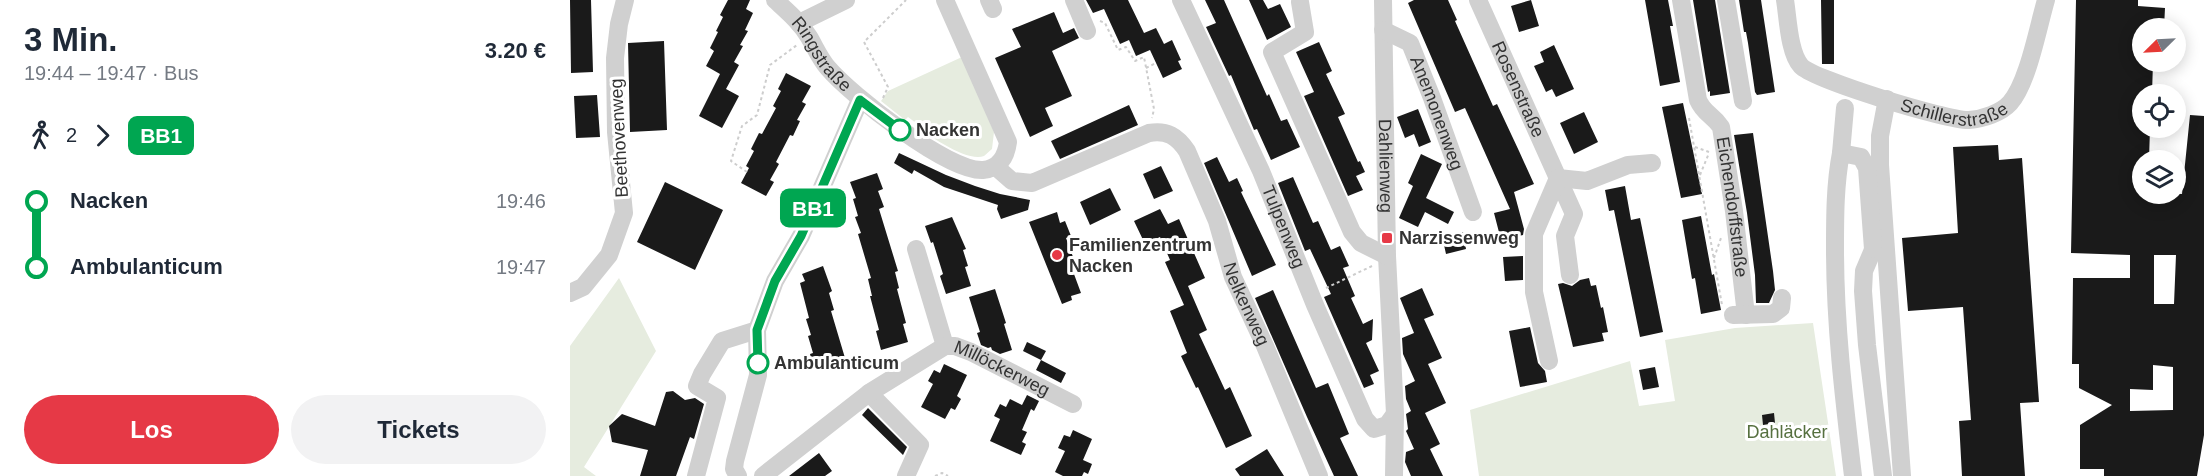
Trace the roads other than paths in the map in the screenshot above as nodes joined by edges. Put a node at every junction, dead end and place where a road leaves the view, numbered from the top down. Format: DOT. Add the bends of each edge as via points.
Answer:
graph roads {
  1 [pos="625,0"];
  2 [pos="775,0"];
  3 [pos="945,0"];
  4 [pos="1074,0"];
  5 [pos="1180,0"];
  6 [pos="1383,0"];
  7 [pos="1478,0"];
  8 [pos="1681,0"];
  9 [pos="1726,0"];
  10 [pos="1785,0"];
  11 [pos="2046,0"];
  12 [pos="837,2"];
  13 [pos="1300,2"];
  14 [pos="1093,26"];
  15 [pos="804,29"];
  16 [pos="1383,30"];
  17 [pos="1887,99"];
  18 [pos="860,100"];
  19 [pos="1743,100"];
  20 [pos="1845,108"];
  21 [pos="1841,153"];
  22 [pos="1652,163"];
  23 [pos="996,167"];
  24 [pos="1558,178"];
  25 [pos="1473,212"];
  26 [pos="1885,222"];
  27 [pos="916,249"];
  28 [pos="1873,249"];
  29 [pos="1387,256"];
  30 [pos="1570,275"];
  31 [pos="570,293"];
  32 [pos="1782,298"];
  33 [pos="757,330"];
  34 [pos="945,346"];
  35 [pos="1549,361"];
  36 [pos="869,393"];
  37 [pos="1073,404"];
  38 [pos="1395,414"];
  39 [pos="696,476"];
  40 [pos="738,476"];
  41 [pos="763,476"];
  42 [pos="906,476"];
  43 [pos="1319,476"];
  44 [pos="1394,476"];
  45 [pos="1854,476"];
  46 [pos="1883,476"];
  47 [pos="1902,476"];
  1 -- 31 [label="street, Beethovenweg" via="615,58 616,132 624,213 609,255 582,287"];
  2 -- 15 [label="street, Ringstraße"];
  3 -- 23 [label="street" via="1008,142 1005,157"];
  4 -- 14 [label="street"];
  5 -- 38 [label="street, Tulpenweg" via="1261,171 1365,419 1374,429 1387,425"];
  6 -- 16 [label="street, Dahlienweg"];
  7 -- 24 [label="street, Rosenstraße"];
  8 -- 32 [label="street, Eichendorffstraße" via="1698,100 1702,110 1721,127 1734,211 1740,314 1773,314 1780,308"];
  9 -- 19 [label="street"];
  10 -- 17 [label="street, Schillerstraße" via="1799,64 1820,77"];
  11 -- 17 [label="street, Schillerstraße" via="2021,87 2009,104 1995,113 1967,120"];
  12 -- 15 [label="street"];
  13 -- 29 [label="street" via="1305,32 1272,52 1352,232 1361,243"];
  15 -- 18 [label="street, Ringstraße" via="826,67"];
  16 -- 25 [label="street, Anemonenweg" via="1410,43"];
  16 -- 29 [label="street, Dahlienweg"];
  17 -- 26 [label="street" via="1880,136"];
  18 -- 23 [label="street, Ringstraße" via="900,130 948,158 970,168"];
  18 -- 33 [label="street" via="801,236 775,281"];
  20 -- 21 [label="street"];
  21 -- 28 [label="street" via="1861,157 1867,168"];
  21 -- 45 [label="street" via="1835,294"];
  22 -- 24 [label="street" via="1628,165 1587,181"];
  23 -- 43 [label="street, Nelkenweg" via="1012,181 1032,183 1149,133 1161,131 1181,142 1217,221 1233,277"];
  24 -- 30 [label="street, Rosenstraße" via="1574,214 1564,236"];
  24 -- 35 [label="street" via="1533,234 1534,292"];
  26 -- 28 [label="street"];
  26 -- 47 [label="street"];
  27 -- 34 [label="street"];
  28 -- 46 [label="street" via="1864,271 1863,291"];
  29 -- 38 [label="street, Dahlienweg"];
  33 -- 39 [label="street" via="722,341 702,374 698,386 717,398"];
  33 -- 40 [label="street" via="758,375 735,461"];
  34 -- 36 [label="street, Millöckerweg"];
  34 -- 37 [label="street, Millöckerweg" via="971,352"];
  36 -- 41 [label="street, Millöckerweg"];
  36 -- 42 [label="street" via="920,445"];
  38 -- 44 [label="street, Dahlienweg"];
}
